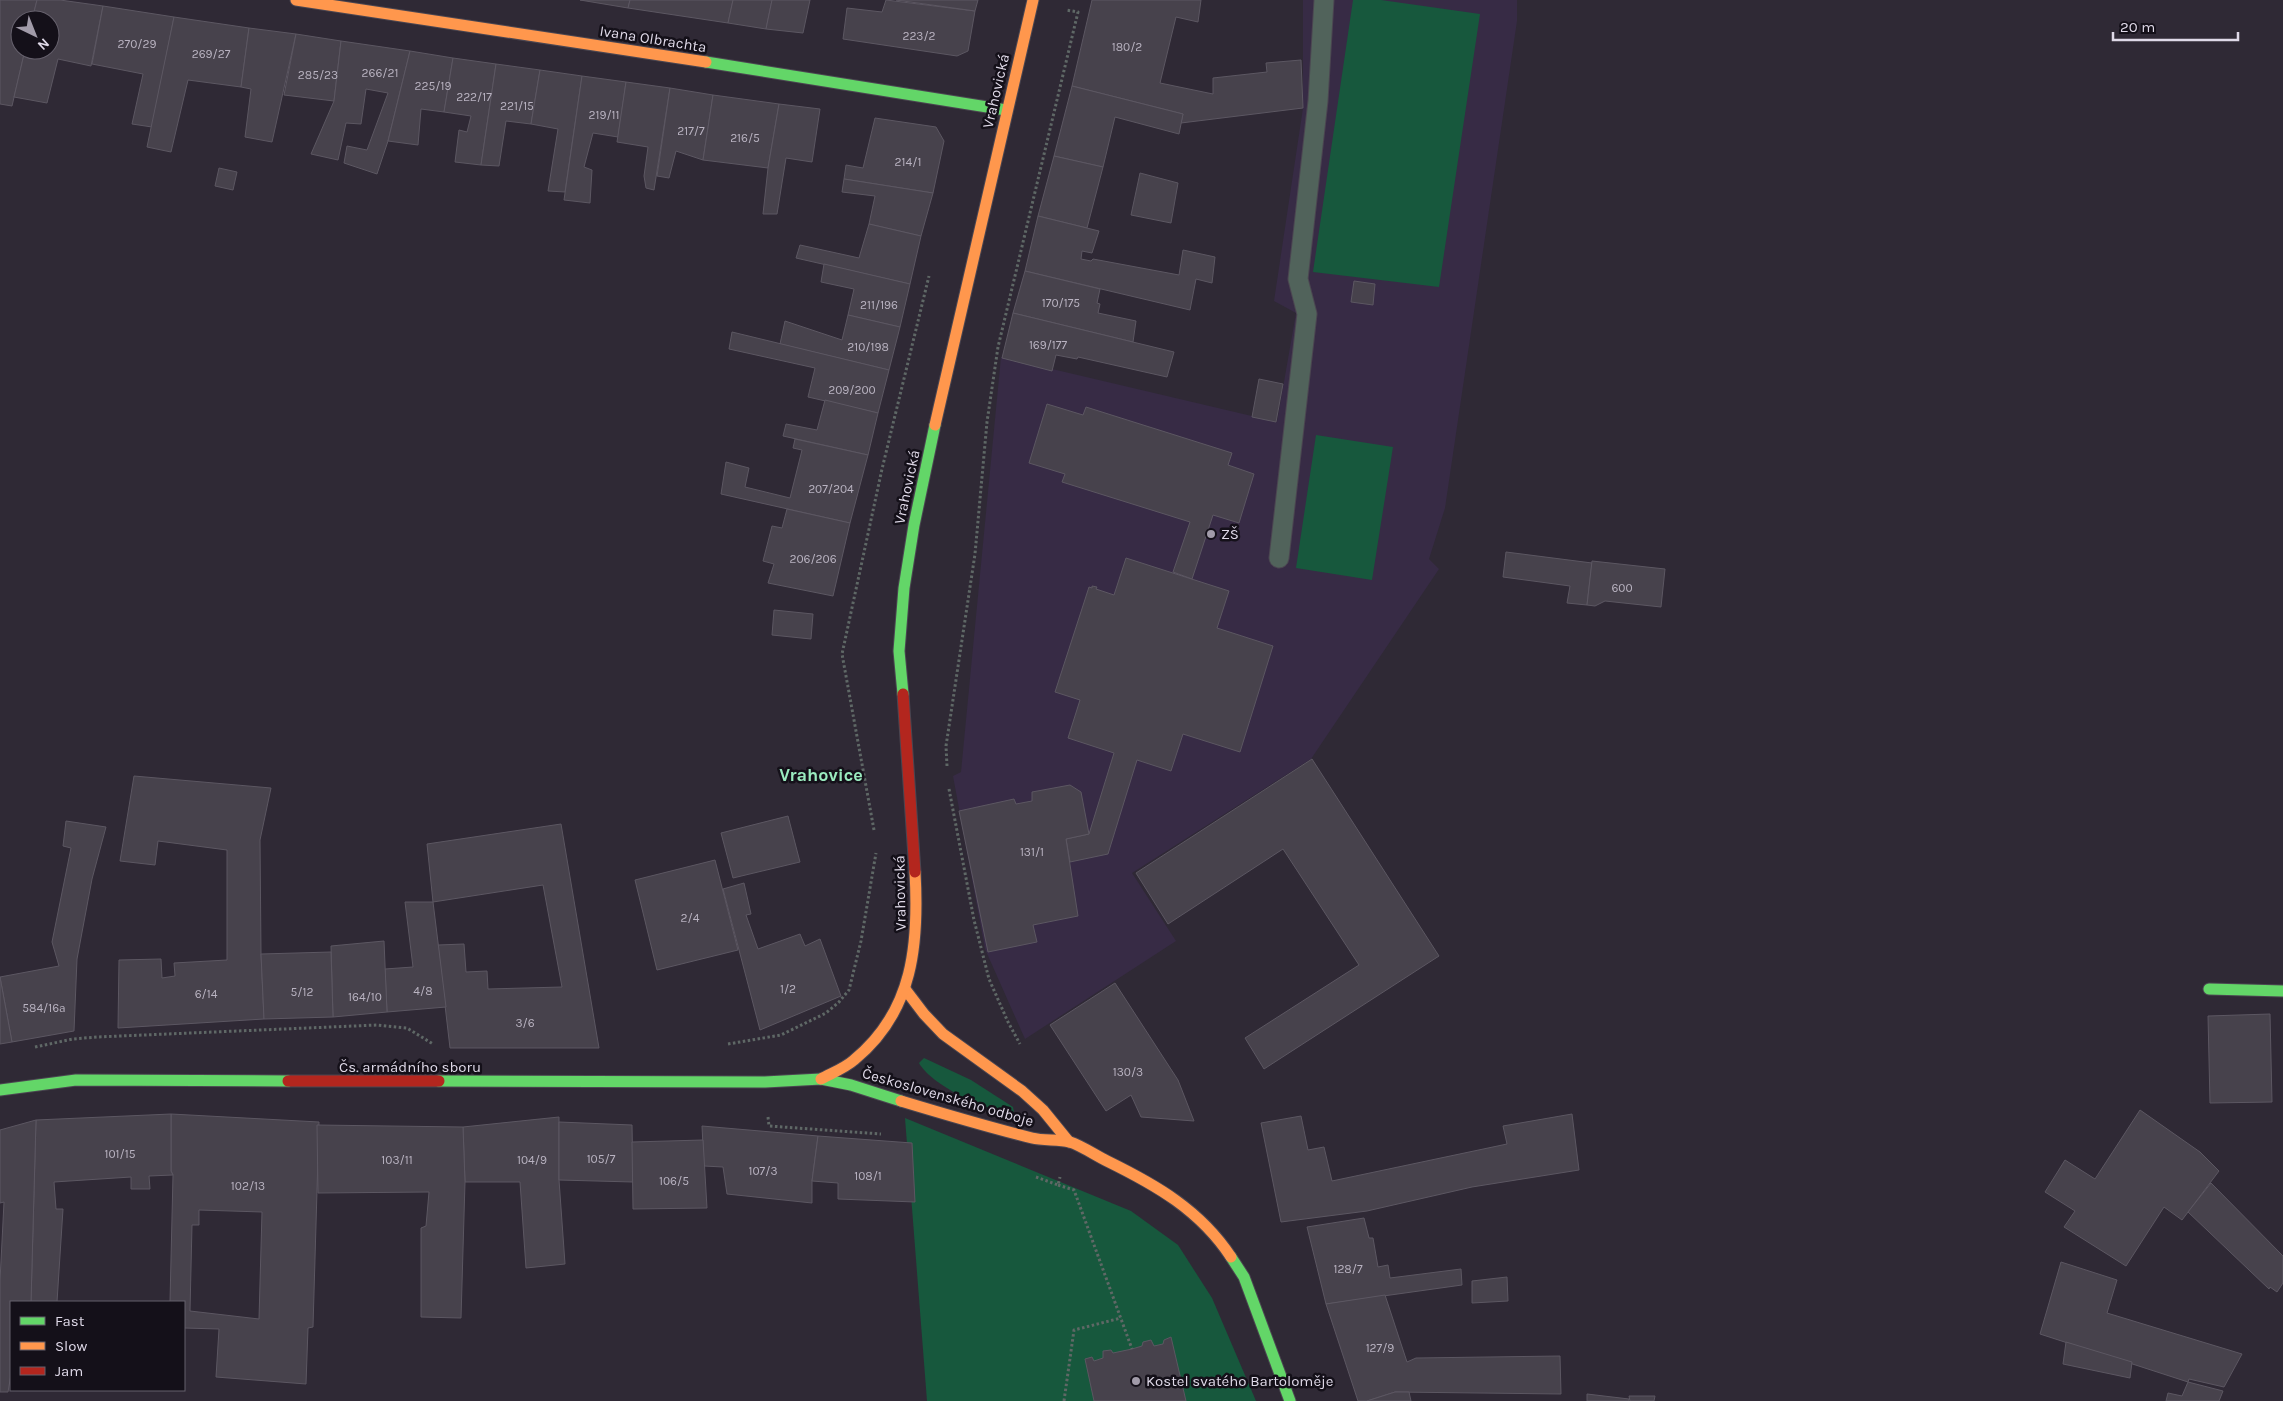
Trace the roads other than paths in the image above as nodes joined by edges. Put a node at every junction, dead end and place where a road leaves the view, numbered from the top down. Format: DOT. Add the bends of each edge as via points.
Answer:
graph roads {
  1 [pos="296,0"];
  2 [pos="1324,0"];
  3 [pos="1033,1"];
  4 [pos="1006,110"];
  5 [pos="1279,558"];
  6 [pos="905,988"];
  7 [pos="2209,989"];
  8 [pos="2283,991"];
  9 [pos="821,1079"];
  10 [pos="0,1090"];
  11 [pos="1069,1142"];
  12 [pos="1290,1401"];
  1 -- 4 [label="street, Ivana Olbrachta"];
  2 -- 5 [label="lane" via="1318,101 1298,279 1307,314"];
  3 -- 4 [label="street, Vrahovická"];
  4 -- 6 [label="street, Vrahovická" via="914,524 904,588 899,651 917,911 915,945"];
  6 -- 9 [label="street, Vrahovická" via="895,1011 875,1040 853,1061"];
  6 -- 11 [label="street" via="943,1034 1022,1091 1043,1110"];
  7 -- 8 [label="street"];
  9 -- 10 [label="street, Čs. armádního sboru" via="765,1082 85,1080"];
  9 -- 11 [label="street, Československého odboje" via="997,1129 1038,1139"];
  11 -- 12 [label="street, Československého odboje" via="1172,1196 1218,1238 1252,1293"];
}
